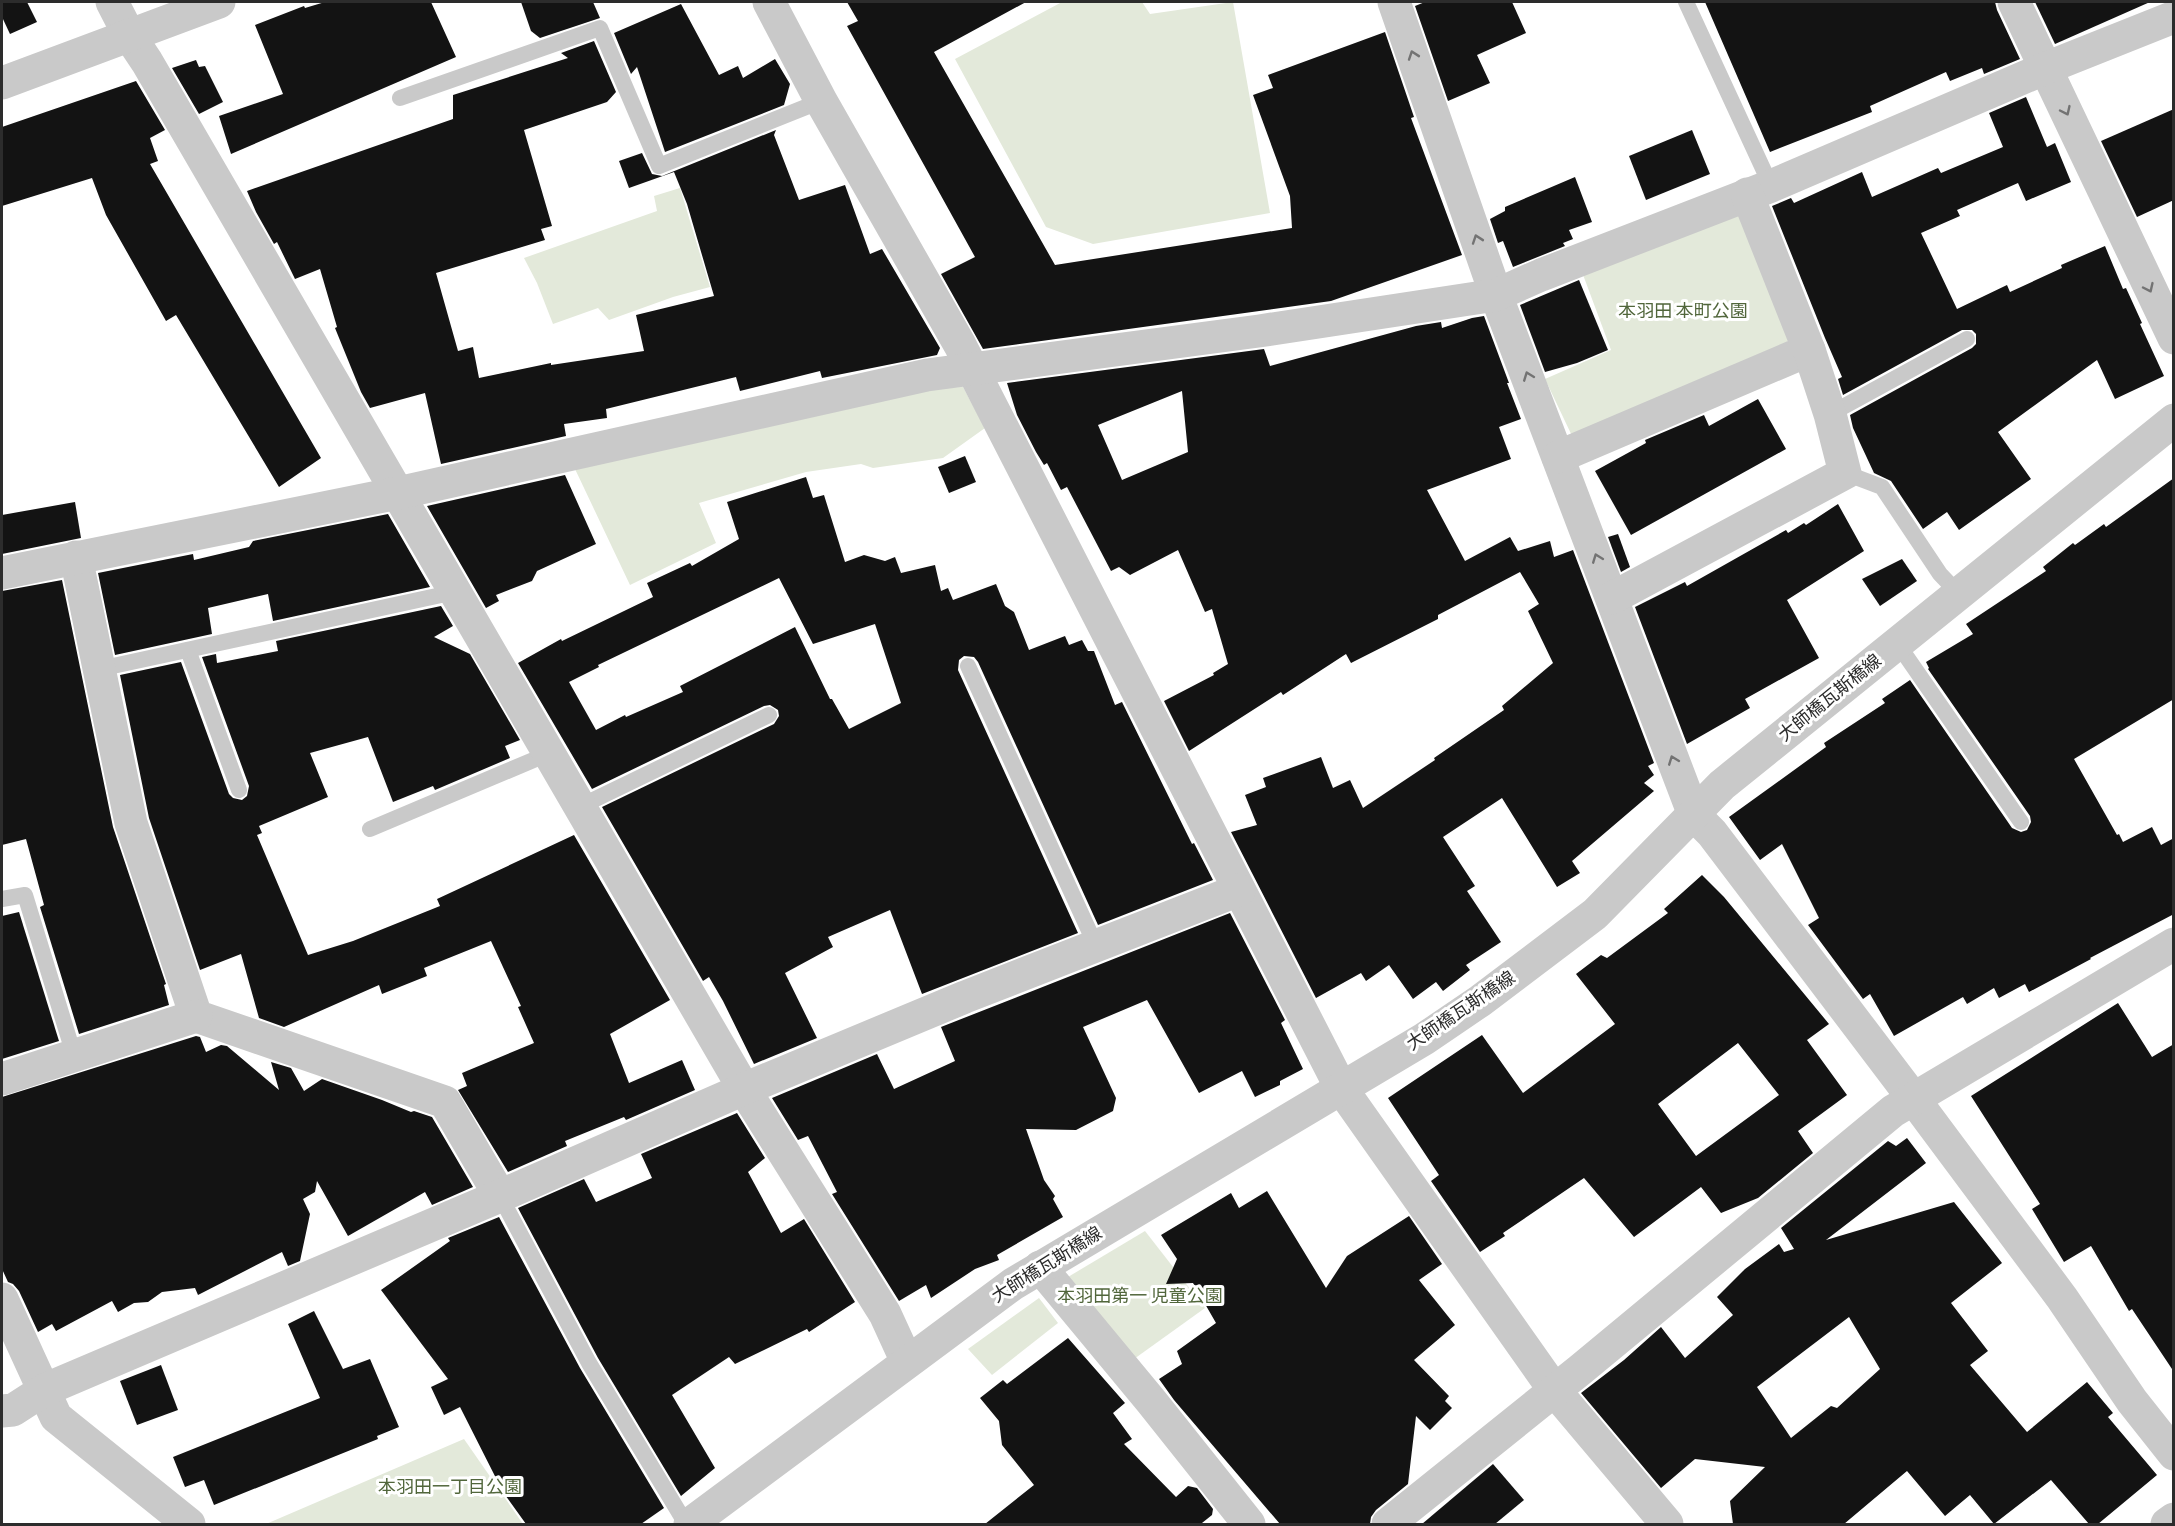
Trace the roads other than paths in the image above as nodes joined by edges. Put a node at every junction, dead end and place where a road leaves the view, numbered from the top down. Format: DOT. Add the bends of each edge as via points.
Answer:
graph roads {
  1 [pos="112,2"];
  2 [pos="769,2"];
  3 [pos="1394,2"];
  4 [pos="1686,2"];
  5 [pos="2014,2"];
  6 [pos="205,4"];
  7 [pos="2174,18"];
  8 [pos="129,36"];
  9 [pos="2046,68"];
  10 [pos="2,83"];
  11 [pos="400,98"];
  12 [pos="821,101"];
  13 [pos="1759,190"];
  14 [pos="1496,295"];
  15 [pos="2174,338"];
  16 [pos="1967,339"];
  17 [pos="1809,350"];
  18 [pos="973,370"];
  19 [pos="1830,414"];
  20 [pos="2174,420"];
  21 [pos="1558,457"];
  22 [pos="1845,473"];
  23 [pos="398,493"];
  24 [pos="76,557"];
  25 [pos="2,573"];
  26 [pos="455,592"];
  27 [pos="1959,594"];
  28 [pos="1612,598"];
  29 [pos="1897,643"];
  30 [pos="188,650"];
  31 [pos="968,666"];
  32 [pos="99,669"];
  33 [pos="769,715"];
  34 [pos="550,753"];
  35 [pos="239,790"];
  36 [pos="581,806"];
  37 [pos="1694,815"];
  38 [pos="2022,822"];
  39 [pos="370,829"];
  40 [pos="1239,890"];
  41 [pos="2,899"];
  42 [pos="2174,944"];
  43 [pos="1096,946"];
  44 [pos="196,1016"];
  45 [pos="74,1055"];
  46 [pos="2,1078"];
  47 [pos="1341,1088"];
  48 [pos="744,1089"];
  49 [pos="1913,1098"];
  50 [pos="500,1196"];
  51 [pos="1040,1267"];
  52 [pos="2,1299"];
  53 [pos="907,1362"];
  54 [pos="44,1390"];
  55 [pos="1555,1391"];
  56 [pos="2,1411"];
  57 [pos="2174,1454"];
  58 [pos="2174,1519"];
  59 [pos="189,1524"];
  60 [pos="688,1524"];
  61 [pos="1249,1524"];
  62 [pos="1388,1524"];
  63 [pos="1667,1524"];
  64 [pos="2167,1524"];
  1 -- 8 [label="street"];
  2 -- 12 [label="street"];
  14 -- 3 [label="street, one-way"];
  4 -- 13 [label="lane"];
  5 -- 9 [label="street"];
  6 -- 8 [label="street"];
  7 -- 9 [label="street"];
  8 -- 10 [label="street"];
  8 -- 23 [label="street"];
  9 -- 13 [label="street"];
  9 -- 15 [label="street, one-way"];
  11 -- 12 [label="lane" via="600,28 660,166"];
  12 -- 18 [label="street"];
  13 -- 14 [label="street"];
  13 -- 17 [label="street"];
  14 -- 18 [label="street"];
  21 -- 14 [label="street, one-way"];
  16 -- 19 [label="lane"];
  17 -- 19 [label="street"];
  17 -- 21 [label="street"];
  18 -- 23 [label="street" via="927,375"];
  18 -- 40 [label="street"];
  19 -- 22 [label="street"];
  20 -- 27 [label="street, 大師橋瓦斯橋線"];
  28 -- 21 [label="street, one-way"];
  22 -- 27 [label="lane" via="1882,487 1940,574"];
  22 -- 28 [label="street"];
  23 -- 24 [label="street"];
  23 -- 26 [label="street"];
  24 -- 25 [label="street"];
  24 -- 32 [label="street"];
  26 -- 30 [label="lane"];
  26 -- 34 [label="street"];
  27 -- 29 [label="street, 大師橋瓦斯橋線"];
  37 -- 28 [label="street, one-way"];
  29 -- 37 [label="street, 大師橋瓦斯橋線" via="1722,785"];
  29 -- 38 [label="lane"];
  30 -- 32 [label="lane"];
  30 -- 35 [label="lane"];
  31 -- 43 [label="lane"];
  32 -- 44 [label="street" via="131,823"];
  33 -- 36 [label="lane"];
  34 -- 36 [label="street"];
  34 -- 39 [label="lane"];
  36 -- 48 [label="street"];
  37 -- 47 [label="street, 大師橋瓦斯橋線" via="1595,914 1480,1001"];
  37 -- 49 [label="street" via="1712,833"];
  40 -- 43 [label="street"];
  40 -- 47 [label="street"];
  41 -- 45 [label="lane" via="26,895"];
  42 -- 49 [label="street"];
  43 -- 48 [label="street"];
  44 -- 45 [label="street"];
  44 -- 50 [label="street" via="445,1102"];
  45 -- 46 [label="street"];
  47 -- 51 [label="street, 大師橋瓦斯橋線"];
  47 -- 55 [label="street"];
  48 -- 50 [label="street"];
  48 -- 53 [label="street" via="885,1314"];
  49 -- 55 [label="street"];
  49 -- 57 [label="street"];
  50 -- 54 [label="street"];
  50 -- 60 [label="lane" via="589,1363"];
  51 -- 53 [label="street, 大師橋瓦斯橋線"];
  51 -- 61 [label="street"];
  52 -- 54 [label="street"];
  53 -- 60 [label="street, 大師橋瓦斯橋線"];
  54 -- 56 [label="street" via="13,1410"];
  54 -- 59 [label="street" via="56,1417"];
  55 -- 62 [label="street"];
  55 -- 63 [label="street"];
  58 -- 64 [label="street"];
}
